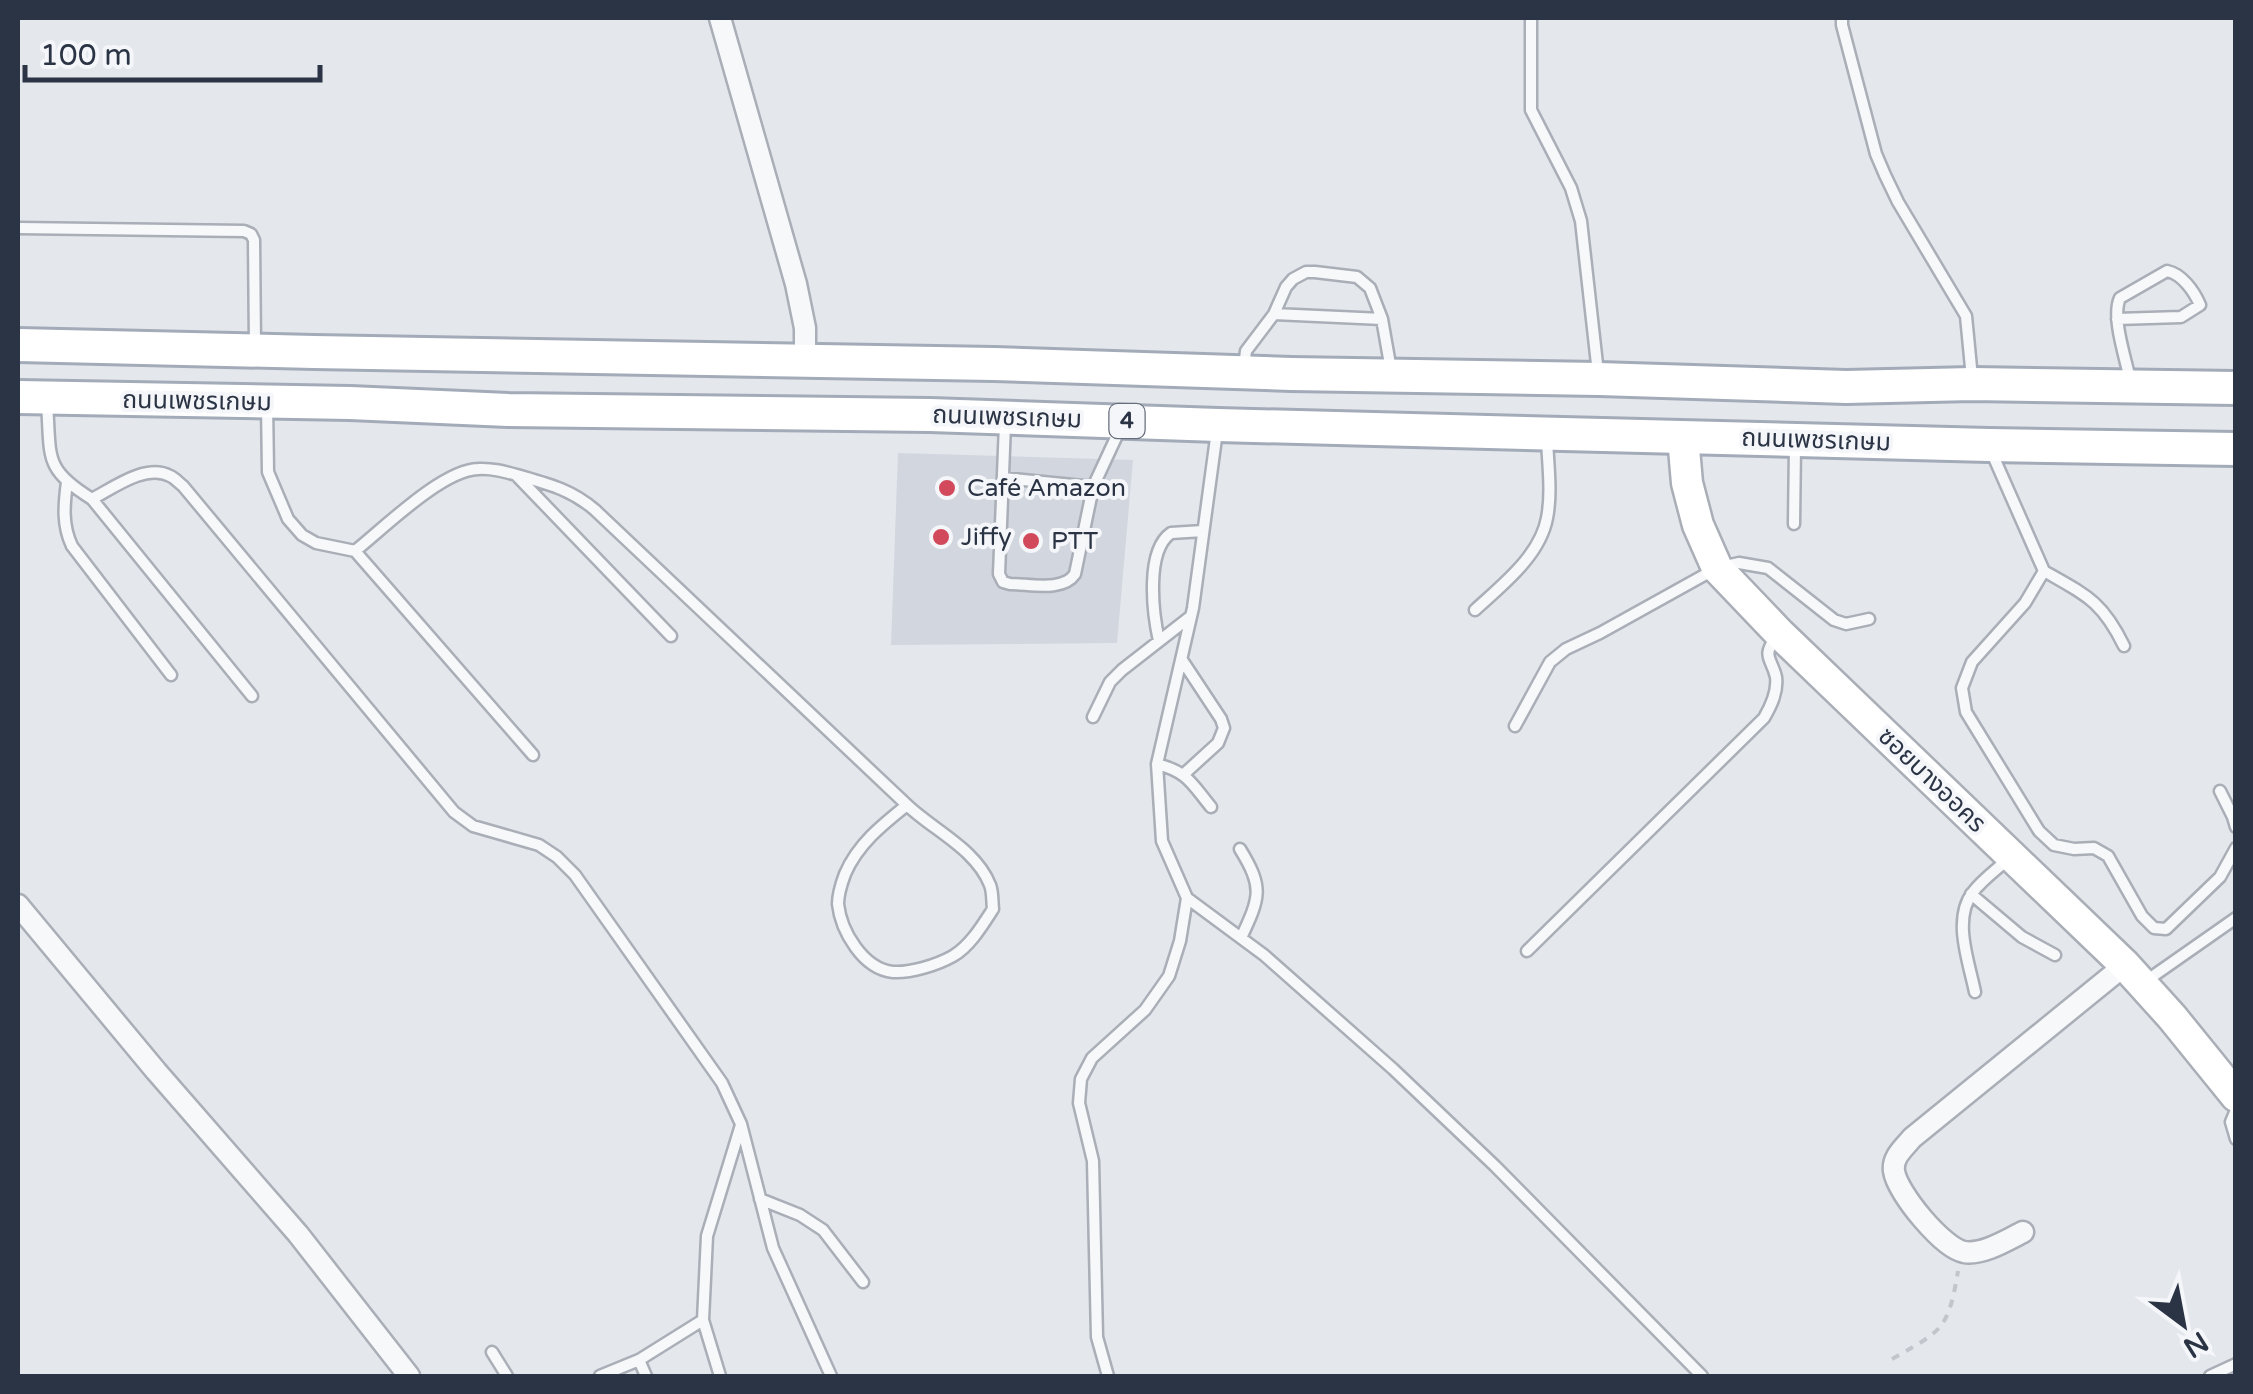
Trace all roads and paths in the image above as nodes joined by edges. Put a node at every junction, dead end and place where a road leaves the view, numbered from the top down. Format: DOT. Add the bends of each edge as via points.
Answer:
graph roads {
  1 [pos="720,18"];
  2 [pos="1531,18"];
  3 [pos="1842,18"];
  4 [pos="18,228"];
  5 [pos="1274,314"];
  6 [pos="1382,319"];
  7 [pos="2117,319"];
  8 [pos="18,345"];
  9 [pos="255,351"];
  10 [pos="806,361"];
  11 [pos="1244,372"];
  12 [pos="1392,376"];
  13 [pos="1599,379"];
  14 [pos="1972,384"];
  15 [pos="2131,385"];
  16 [pos="2236,388"];
  17 [pos="32,398"];
  18 [pos="267,403"];
  19 [pos="1005,418"];
  20 [pos="1124,420"];
  21 [pos="1218,426"];
  22 [pos="1547,433"];
  23 [pos="1684,436"];
  24 [pos="1794,440"];
  25 [pos="1989,446"];
  26 [pos="2236,449"];
  27 [pos="516,475"];
  28 [pos="1003,478"];
  29 [pos="66,482"];
  30 [pos="1093,487"];
  31 [pos="92,499"];
  32 [pos="1794,524"];
  33 [pos="1203,531"];
  34 [pos="355,551"];
  35 [pos="1717,568"];
  36 [pos="2044,571"];
  37 [pos="1475,610"];
  38 [pos="1191,616"];
  39 [pos="1869,619"];
  40 [pos="1780,634"];
  41 [pos="671,636"];
  42 [pos="1160,640"];
  43 [pos="2124,646"];
  44 [pos="1182,660"];
  45 [pos="171,675"];
  46 [pos="252,696"];
  47 [pos="1094,717"];
  48 [pos="1514,726"];
  49 [pos="533,755"];
  50 [pos="1157,764"];
  51 [pos="1184,774"];
  52 [pos="2220,791"];
  53 [pos="907,805"];
  54 [pos="1211,807"];
  55 [pos="2236,827"];
  56 [pos="1240,848"];
  57 [pos="2236,848"];
  58 [pos="2012,856"];
  59 [pos="1971,894"];
  60 [pos="1187,898"];
  61 [pos="18,905"];
  62 [pos="2236,918"];
  63 [pos="1242,938"];
  64 [pos="1527,951"];
  65 [pos="2056,955"];
  66 [pos="2133,974"];
  67 [pos="1975,992"];
  68 [pos="2236,1096"];
  69 [pos="2236,1110"];
  70 [pos="741,1124"];
  71 [pos="2236,1139"];
  72 [pos="760,1198"];
  73 [pos="2023,1232"];
  74 [pos="1962,1252"];
  75 [pos="863,1282"];
  76 [pos="703,1320"];
  77 [pos="492,1352"];
  78 [pos="1892,1358"];
  79 [pos="639,1360"];
  80 [pos="2236,1364"];
  81 [pos="410,1376"];
  82 [pos="507,1376"];
  83 [pos="600,1376"];
  84 [pos="646,1376"];
  85 [pos="720,1376"];
  86 [pos="830,1376"];
  87 [pos="1108,1376"];
  88 [pos="1702,1376"];
  89 [pos="2210,1376"];
  1 -- 10 [label="street" via="796,284"];
  2 -- 13 [label="lane" via="1531,110 1581,221"];
  3 -- 14 [label="lane" via="1876,154 1966,316"];
  4 -- 9 [label="lane" via="251,234"];
  5 -- 6 [label="lane"];
  5 -- 6 [label="lane" via="1293,278 1315,272 1365,281"];
  5 -- 11 [label="lane" via="1246,351"];
  6 -- 12 [label="lane"];
  7 -- 7 [label="lane" via="2120,298 2167,271 2178,275 2200,305 2181,317"];
  7 -- 15 [label="lane"];
  8 -- 9 [label="main road, ถนนเพชรเกษม / 4"];
  9 -- 10 [label="main road, ถนนเพชรเกษม / 4"];
  10 -- 11 [label="main road, ถนนเพชรเกษม / 4"];
  11 -- 12 [label="main road, ถนนเพชรเกษม / 4"];
  12 -- 13 [label="main road, ถนนเพชรเกษม / 4"];
  13 -- 14 [label="main road, ถนนเพชรเกษม / 4"];
  14 -- 15 [label="main road, ถนนเพชรเกษม / 4"];
  15 -- 16 [label="main road, ถนนเพชรเกษม / 4"];
  17 -- 18 [label="main road, ถนนเพชรเกษม / 4"];
  17 -- 29 [label="lane" via="54,468"];
  18 -- 19 [label="main road, ถนนเพชรเกษม / 4"];
  18 -- 34 [label="lane" via="268,472 288,519 316,543"];
  19 -- 20 [label="main road, ถนนเพชรเกษม / 4"];
  19 -- 28 [label="lane"];
  20 -- 21 [label="main road, ถนนเพชรเกษม / 4"];
  20 -- 30 [label="lane"];
  21 -- 22 [label="main road, ถนนเพชรเกษม / 4"];
  21 -- 33 [label="lane"];
  22 -- 23 [label="main road, ถนนเพชรเกษม / 4"];
  22 -- 37 [label="lane" via="1549,499 1540,539"];
  23 -- 24 [label="main road, ถนนเพชรเกษม / 4"];
  23 -- 35 [label="street, ซอยบางออคร" via="1687,483"];
  24 -- 25 [label="main road, ถนนเพชรเกษม / 4"];
  24 -- 32 [label="lane"];
  25 -- 26 [label="main road, ถนนเพชรเกษม / 4"];
  25 -- 36 [label="lane"];
  27 -- 34 [label="lane" via="474,468 440,482"];
  27 -- 41 [label="lane"];
  27 -- 53 [label="lane" via="579,496"];
  28 -- 30 [label="lane"];
  28 -- 30 [label="lane" via="999,574 1010,584 1072,580"];
  29 -- 31 [label="lane"];
  29 -- 45 [label="lane" via="64,515 72,546"];
  31 -- 46 [label="lane"];
  31 -- 70 [label="lane" via="152,472 184,486 454,812 473,826 538,845 576,875 703,1053"];
  33 -- 38 [label="lane"];
  33 -- 42 [label="lane" via="1170,533 1159,545 1152,607"];
  34 -- 49 [label="lane"];
  35 -- 39 [label="lane" via="1768,568 1834,620"];
  35 -- 40 [label="street, ซอยบางออคร"];
  35 -- 48 [label="lane" via="1566,649 1550,662"];
  36 -- 43 [label="lane" via="2101,607"];
  36 -- 57 [label="lane" via="1972,662 1962,688 1966,712 2039,831 2054,845 2094,848 2108,856 2154,928 2166,929 2220,877"];
  38 -- 42 [label="lane"];
  38 -- 44 [label="lane"];
  40 -- 58 [label="street, ซอยบางออคร"];
  40 -- 64 [label="lane" via="1769,647 1776,679 1764,718"];
  42 -- 47 [label="lane" via="1110,682"];
  44 -- 50 [label="lane"];
  44 -- 51 [label="lane" via="1224,728 1218,743"];
  50 -- 51 [label="lane"];
  50 -- 60 [label="lane" via="1162,841"];
  51 -- 54 [label="lane"];
  52 -- 55 [label="lane"];
  53 -- 53 [label="lane" via="975,862 990,885 993,910 954,956 890,972 846,936 838,902 858,850"];
  56 -- 63 [label="lane" via="1258,882"];
  58 -- 59 [label="lane"];
  58 -- 66 [label="street, ซอยบางออคร"];
  59 -- 65 [label="lane" via="2022,937"];
  59 -- 67 [label="lane" via="1964,936"];
  60 -- 63 [label="lane"];
  60 -- 87 [label="lane" via="1169,976 1145,1010 1092,1058 1081,1079 1079,1103 1093,1161 1097,1337"];
  61 -- 81 [label="street"];
  62 -- 66 [label="lane"];
  63 -- 88 [label="lane" via="1495,1166"];
  66 -- 68 [label="street, ซอยบางออคร"];
  66 -- 74 [label="street" via="1912,1138 1895,1158 1904,1194 1941,1240"];
  69 -- 71 [label="lane"];
  70 -- 72 [label="lane"];
  70 -- 76 [label="lane" via="708,1236"];
  72 -- 75 [label="lane" via="823,1230"];
  72 -- 86 [label="lane" via="773,1248"];
  73 -- 74 [label="street"];
  74 -- 78 [label="path" via="1948,1318"];
  76 -- 79 [label="lane"];
  76 -- 85 [label="lane"];
  77 -- 82 [label="lane"];
  79 -- 83 [label="lane"];
  79 -- 84 [label="lane"];
  80 -- 89 [label="lane"];
}
